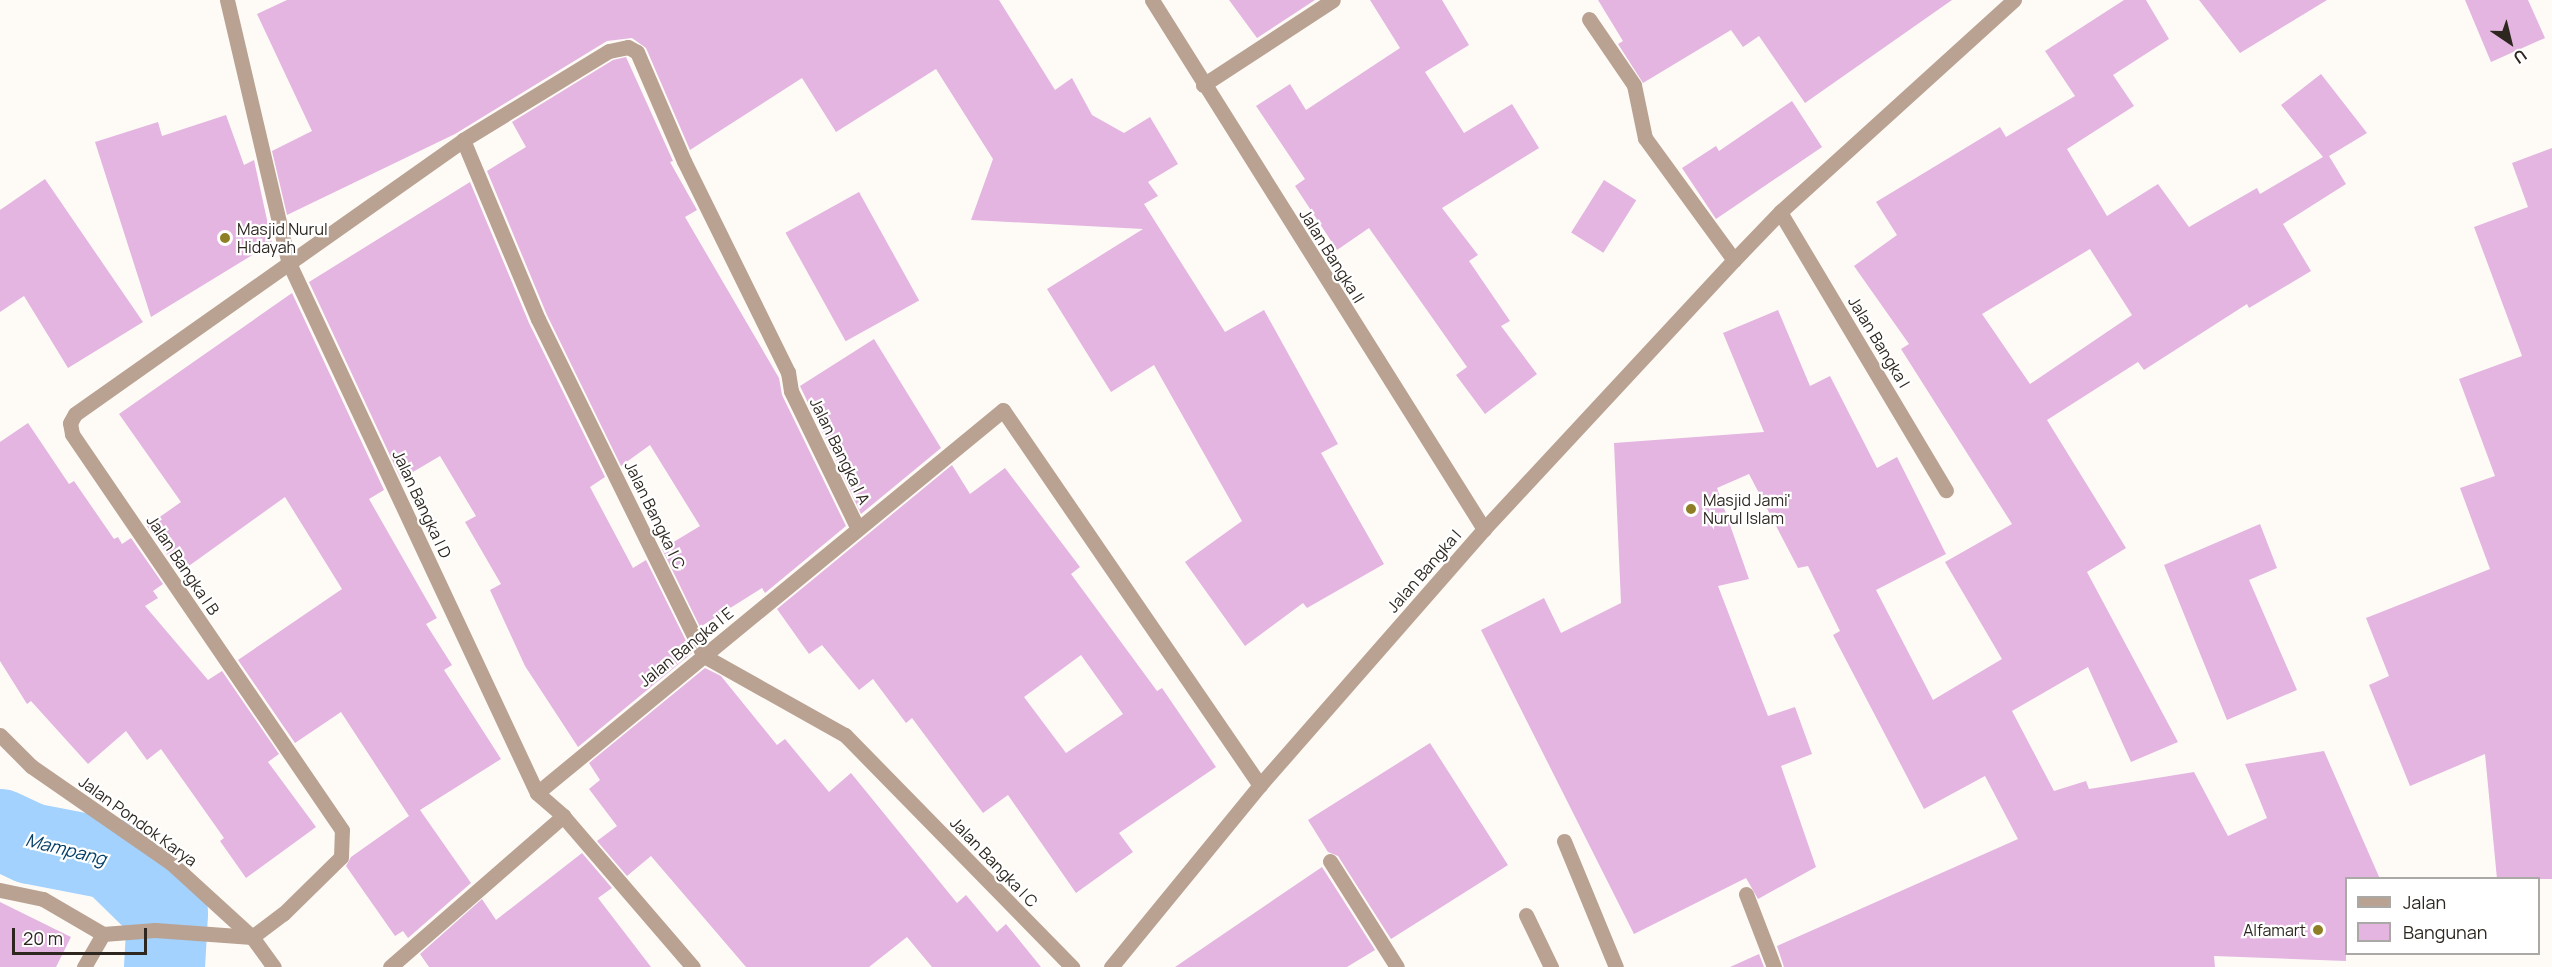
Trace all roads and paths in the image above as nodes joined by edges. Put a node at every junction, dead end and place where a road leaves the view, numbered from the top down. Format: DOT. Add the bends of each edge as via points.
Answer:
graph roads {
  1 [pos="227,0"];
  2 [pos="1152,0"];
  3 [pos="1333,0"];
  4 [pos="2014,0"];
  5 [pos="1589,19"];
  6 [pos="1203,85"];
  7 [pos="464,140"];
  8 [pos="1780,212"];
  9 [pos="1734,260"];
  10 [pos="288,261"];
  11 [pos="1947,490"];
  12 [pos="858,529"];
  13 [pos="1484,529"];
  14 [pos="704,656"];
  15 [pos="0,735"];
  16 [pos="1260,786"];
  17 [pos="537,793"];
  18 [pos="563,816"];
  19 [pos="1564,841"];
  20 [pos="1330,861"];
  21 [pos="0,890"];
  22 [pos="1746,894"];
  23 [pos="1526,915"];
  24 [pos="103,934"];
  25 [pos="252,937"];
  26 [pos="84,967"];
  27 [pos="274,967"];
  28 [pos="390,967"];
  29 [pos="693,967"];
  30 [pos="1072,967"];
  31 [pos="1111,967"];
  32 [pos="1397,967"];
  33 [pos="1551,967"];
  34 [pos="1616,967"];
  35 [pos="1774,967"];
  1 -- 10 [label="street, Jalan Bangka I D"];
  2 -- 6 [label="street, Jalan Bangka II"];
  3 -- 6 [label="street"];
  4 -- 8 [label="street, Jalan Bangka I"];
  5 -- 9 [label="street" via="1634,86 1645,138"];
  6 -- 13 [label="street, Jalan Bangka II"];
  7 -- 10 [label="street"];
  7 -- 12 [label="street, Jalan Bangka I A" via="609,51 628,47 637,52 684,161 788,372 791,391"];
  7 -- 14 [label="street, Jalan Bangka I C" via="538,319"];
  8 -- 9 [label="street, Jalan Bangka I"];
  8 -- 11 [label="street, Jalan Bangka I"];
  9 -- 13 [label="street, Jalan Bangka I"];
  10 -- 17 [label="street, Jalan Bangka I D"];
  10 -- 25 [label="street, Jalan Bangka I B" via="75,414 70,423 72,434 342,830 341,857 284,914"];
  12 -- 14 [label="street, Jalan Bangka I E"];
  12 -- 16 [label="street, Jalan Bangka I A" via="1003,410"];
  13 -- 16 [label="street, Jalan Bangka I"];
  14 -- 17 [label="street, Jalan Bangka I E"];
  14 -- 30 [label="street, Jalan Bangka I C" via="845,735"];
  15 -- 25 [label="street, Jalan Pondok Karya" via="31,766 171,863"];
  16 -- 31 [label="street, Jalan Bangka I"];
  17 -- 18 [label="street, Jalan Bangka I D"];
  18 -- 28 [label="street"];
  18 -- 29 [label="street, Jalan Bangka I D"];
  19 -- 34 [label="street"];
  20 -- 32 [label="street"];
  21 -- 24 [label="street" via="43,899"];
  22 -- 35 [label="street"];
  23 -- 33 [label="street"];
  24 -- 25 [label="street" via="155,930"];
  24 -- 26 [label="street"];
  25 -- 27 [label="street, Jalan Pondok Karya"];
}
